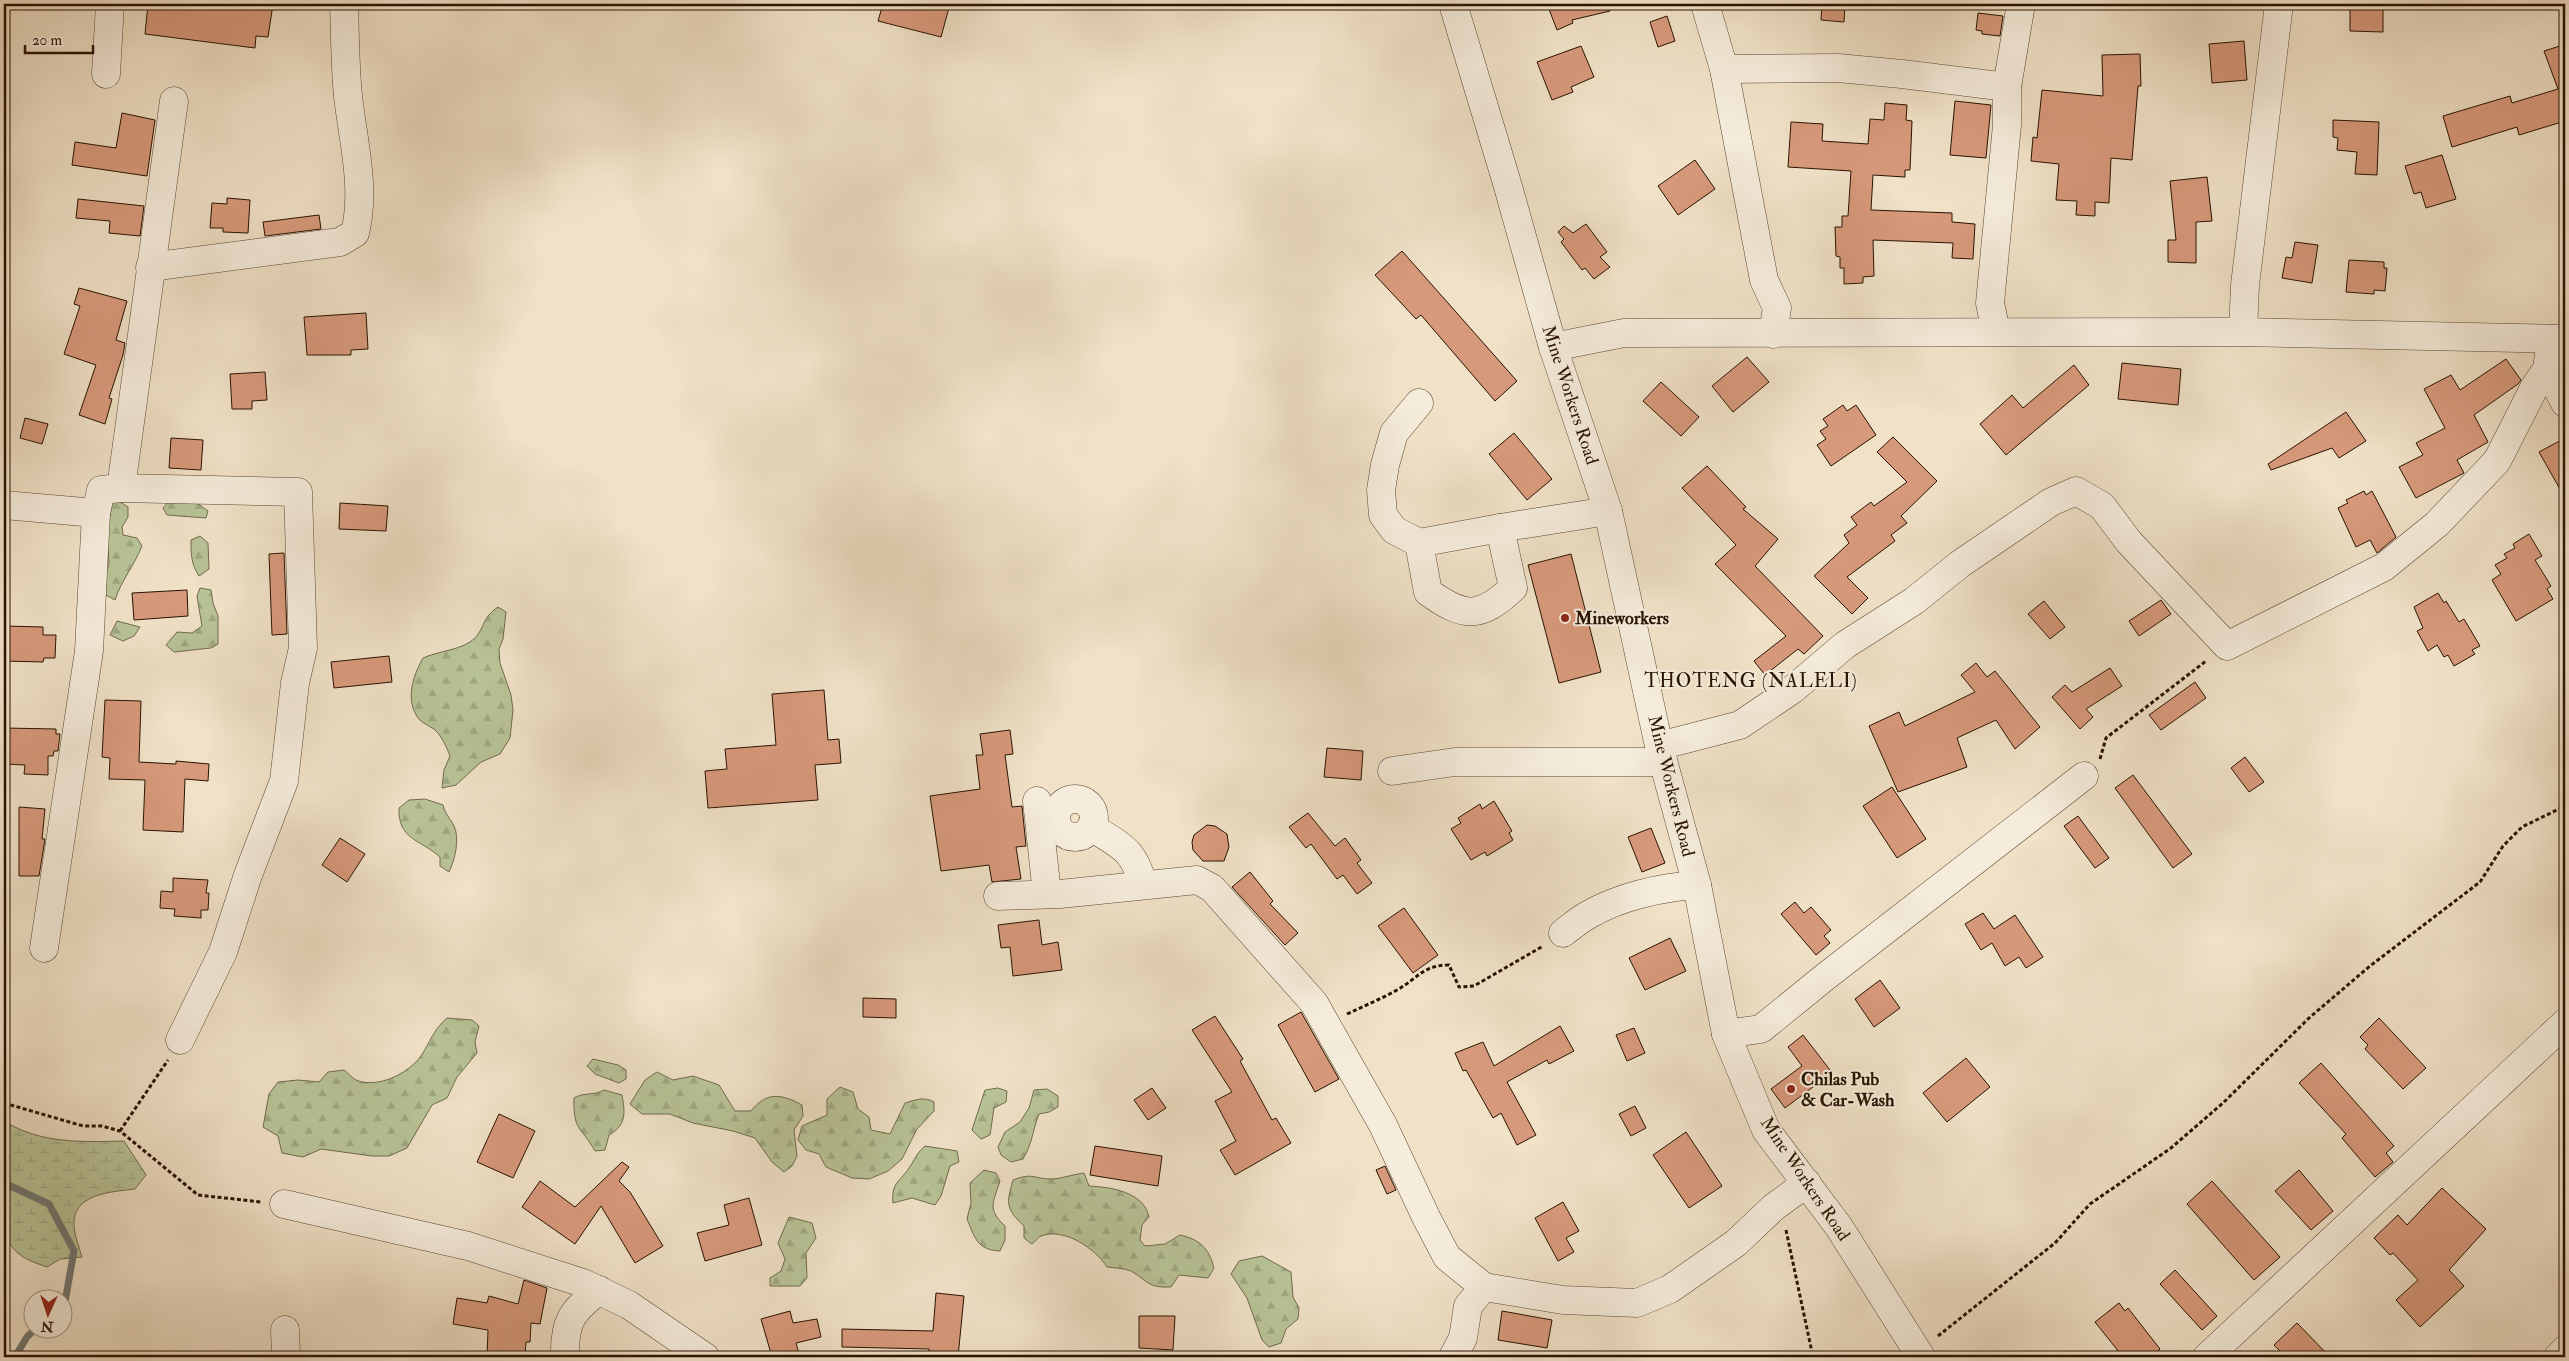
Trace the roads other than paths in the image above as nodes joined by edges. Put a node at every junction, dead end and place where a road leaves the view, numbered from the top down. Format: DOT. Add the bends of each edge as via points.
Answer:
graph roads {
  1 [pos="110,4"];
  2 [pos="344,4"];
  3 [pos="1453,4"];
  4 [pos="1705,4"];
  5 [pos="2021,4"];
  6 [pos="2279,4"];
  7 [pos="1724,69"];
  8 [pos="106,74"];
  9 [pos="2008,87"];
  10 [pos="174,101"];
  11 [pos="150,267"];
  12 [pos="1996,332"];
  13 [pos="2243,332"];
  14 [pos="1773,334"];
  15 [pos="2558,339"];
  16 [pos="1553,347"];
  17 [pos="2547,369"];
  18 [pos="2565,403"];
  19 [pos="1419,404"];
  20 [pos="121,488"];
  21 [pos="4,504"];
  22 [pos="1608,511"];
  23 [pos="96,513"];
  24 [pos="1500,528"];
  25 [pos="1419,543"];
  26 [pos="1661,754"];
  27 [pos="1392,772"];
  28 [pos="2084,776"];
  29 [pos="1143,885"];
  30 [pos="1697,886"];
  31 [pos="1047,894"];
  32 [pos="998,896"];
  33 [pos="1562,933"];
  34 [pos="44,948"];
  35 [pos="2565,1023"];
  36 [pos="1726,1034"];
  37 [pos="180,1040"];
  38 [pos="1807,1183"];
  39 [pos="284,1204"];
  40 [pos="1484,1287"];
  41 [pos="599,1290"];
  42 [pos="285,1330"];
  43 [pos="2565,1350"];
  44 [pos="1920,1356"];
  45 [pos="286,1357"];
  46 [pos="565,1357"];
  47 [pos="705,1357"];
  48 [pos="1454,1357"];
  49 [pos="2207,1357"];
  50 [pos="2558,1357"];
  1 -- 8 [label="street"];
  2 -- 11 [label="street" via="348,96 356,141 360,211 355,233 340,242"];
  3 -- 16 [label="street, Mine Workers Road"];
  4 -- 7 [label="street"];
  5 -- 9 [label="street"];
  6 -- 13 [label="street" via="2245,285"];
  7 -- 9 [label="street" via="1838,68"];
  7 -- 14 [label="street" via="1764,280 1777,308"];
  9 -- 12 [label="street" via="1990,303"];
  10 -- 11 [label="street"];
  11 -- 20 [label="street"];
  12 -- 13 [label="street"];
  12 -- 14 [label="street"];
  13 -- 15 [label="street"];
  14 -- 16 [label="street" via="1624,334"];
  15 -- 17 [label="street"];
  16 -- 22 [label="street, Mine Workers Road"];
  17 -- 18 [label="street"];
  17 -- 26 [label="street" via="2497,461 2437,524 2384,568 2227,646 2129,542 2102,506 2076,491 2051,502 1960,564 1914,601 1845,645 1792,690 1740,725"];
  19 -- 25 [label="street" via="1394,433 1381,490 1383,515 1394,530"];
  20 -- 23 [label="street" via="102,490"];
  20 -- 37 [label="street" via="298,492 303,648 295,684 284,781 223,952"];
  21 -- 23 [label="street"];
  22 -- 24 [label="street"];
  22 -- 26 [label="street, Mine Workers Road"];
  23 -- 34 [label="street" via="89,651"];
  24 -- 25 [label="street"];
  24 -- 25 [label="street" via="1513,588 1495,606 1473,612 1449,607 1428,592"];
  26 -- 27 [label="street" via="1454,762"];
  26 -- 30 [label="street, Mine Workers Road"];
  28 -- 36 [label="street" via="1761,1030"];
  29 -- 31 [label="street"];
  29 -- 31 [label="street" via="1138,864 1130,853 1091,827 1094,814 1079,799 1044,812"];
  29 -- 40 [label="street" via="1197,880 1212,888 1314,1003 1383,1125 1447,1256"];
  30 -- 33 [label="street" via="1675,886 1628,898 1588,914"];
  30 -- 36 [label="street, Mine Workers Road"];
  31 -- 32 [label="street"];
  35 -- 49 [label="street"];
  36 -- 38 [label="street, Mine Workers Road" via="1766,1130"];
  38 -- 40 [label="street" via="1728,1248 1670,1289 1637,1303 1563,1300"];
  38 -- 44 [label="street, Mine Workers Road" via="1839,1227"];
  39 -- 41 [label="street" via="468,1246"];
  40 -- 48 [label="street" via="1468,1306 1463,1338"];
  41 -- 46 [label="street" via="578,1307 568,1322"];
  41 -- 47 [label="street" via="630,1305"];
  42 -- 45 [label="street"];
  43 -- 50 [label="street"];
}
